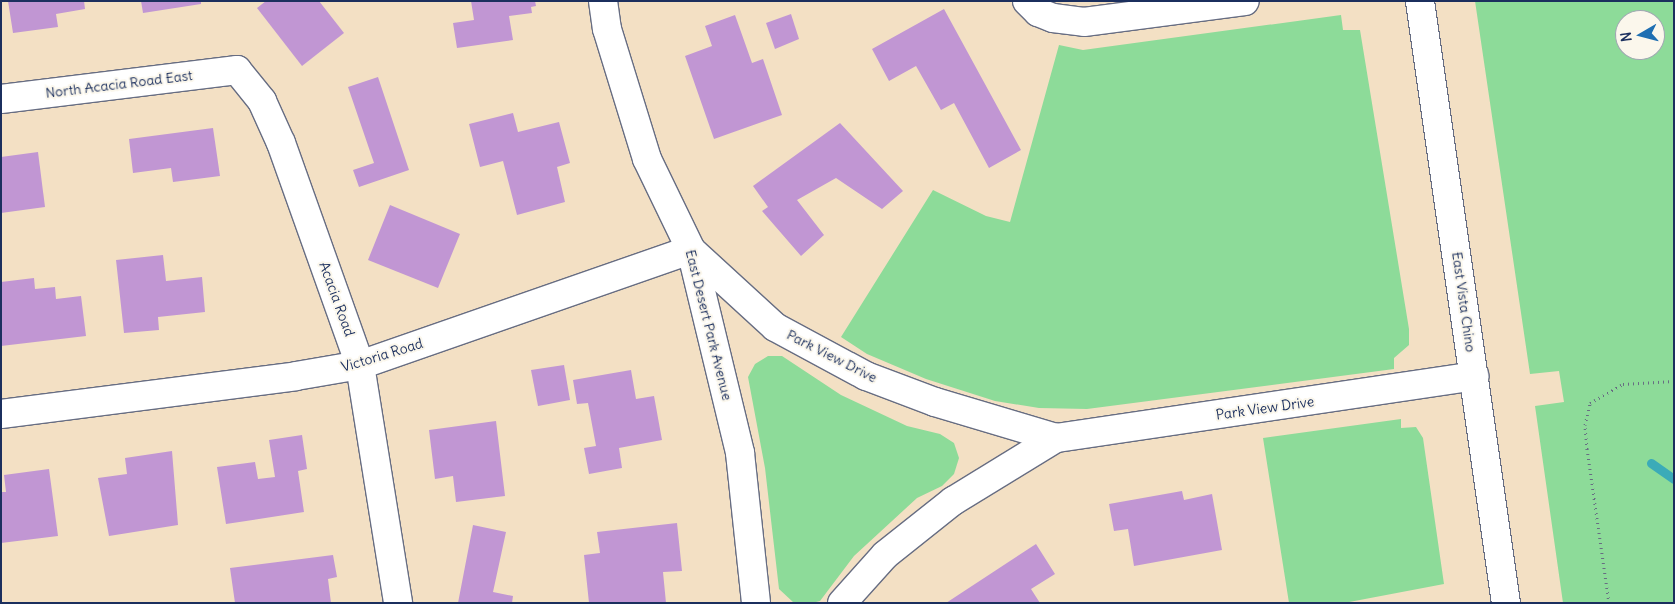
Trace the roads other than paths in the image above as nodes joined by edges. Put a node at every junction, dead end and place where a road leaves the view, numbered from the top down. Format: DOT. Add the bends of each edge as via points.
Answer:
graph roads {
  1 [pos="603,1"];
  2 [pos="1245,1"];
  3 [pos="1420,1"];
  4 [pos="1033,6"];
  5 [pos="238,70"];
  6 [pos="1,99"];
  7 [pos="691,250"];
  8 [pos="360,365"];
  9 [pos="1474,376"];
  10 [pos="1,414"];
  11 [pos="1056,438"];
  12 [pos="398,603"];
  13 [pos="756,603"];
  14 [pos="842,603"];
  15 [pos="1506,603"];
  1 -- 7 [label="street, East Desert Park Avenue" via="607,29 648,159"];
  2 -- 4 [label="street" via="1084,22 1067,21"];
  3 -- 9 [label="street, East Vista Chino"];
  5 -- 6 [label="street, North Acacia Road East"];
  5 -- 8 [label="street, Acacia Road" via="262,101 281,143"];
  7 -- 8 [label="street, Victoria Road"];
  7 -- 11 [label="street, Park View Drive" via="775,327 866,376 935,402"];
  7 -- 13 [label="street, East Desert Park Avenue" via="740,453"];
  8 -- 10 [label="street, Victoria Road"];
  8 -- 12 [label="street, Acacia Road"];
  9 -- 11 [label="street, Park View Drive"];
  9 -- 15 [label="street, East Vista Chino"];
  11 -- 14 [label="street, Park View Drive" via="953,501 885,555"];
}
